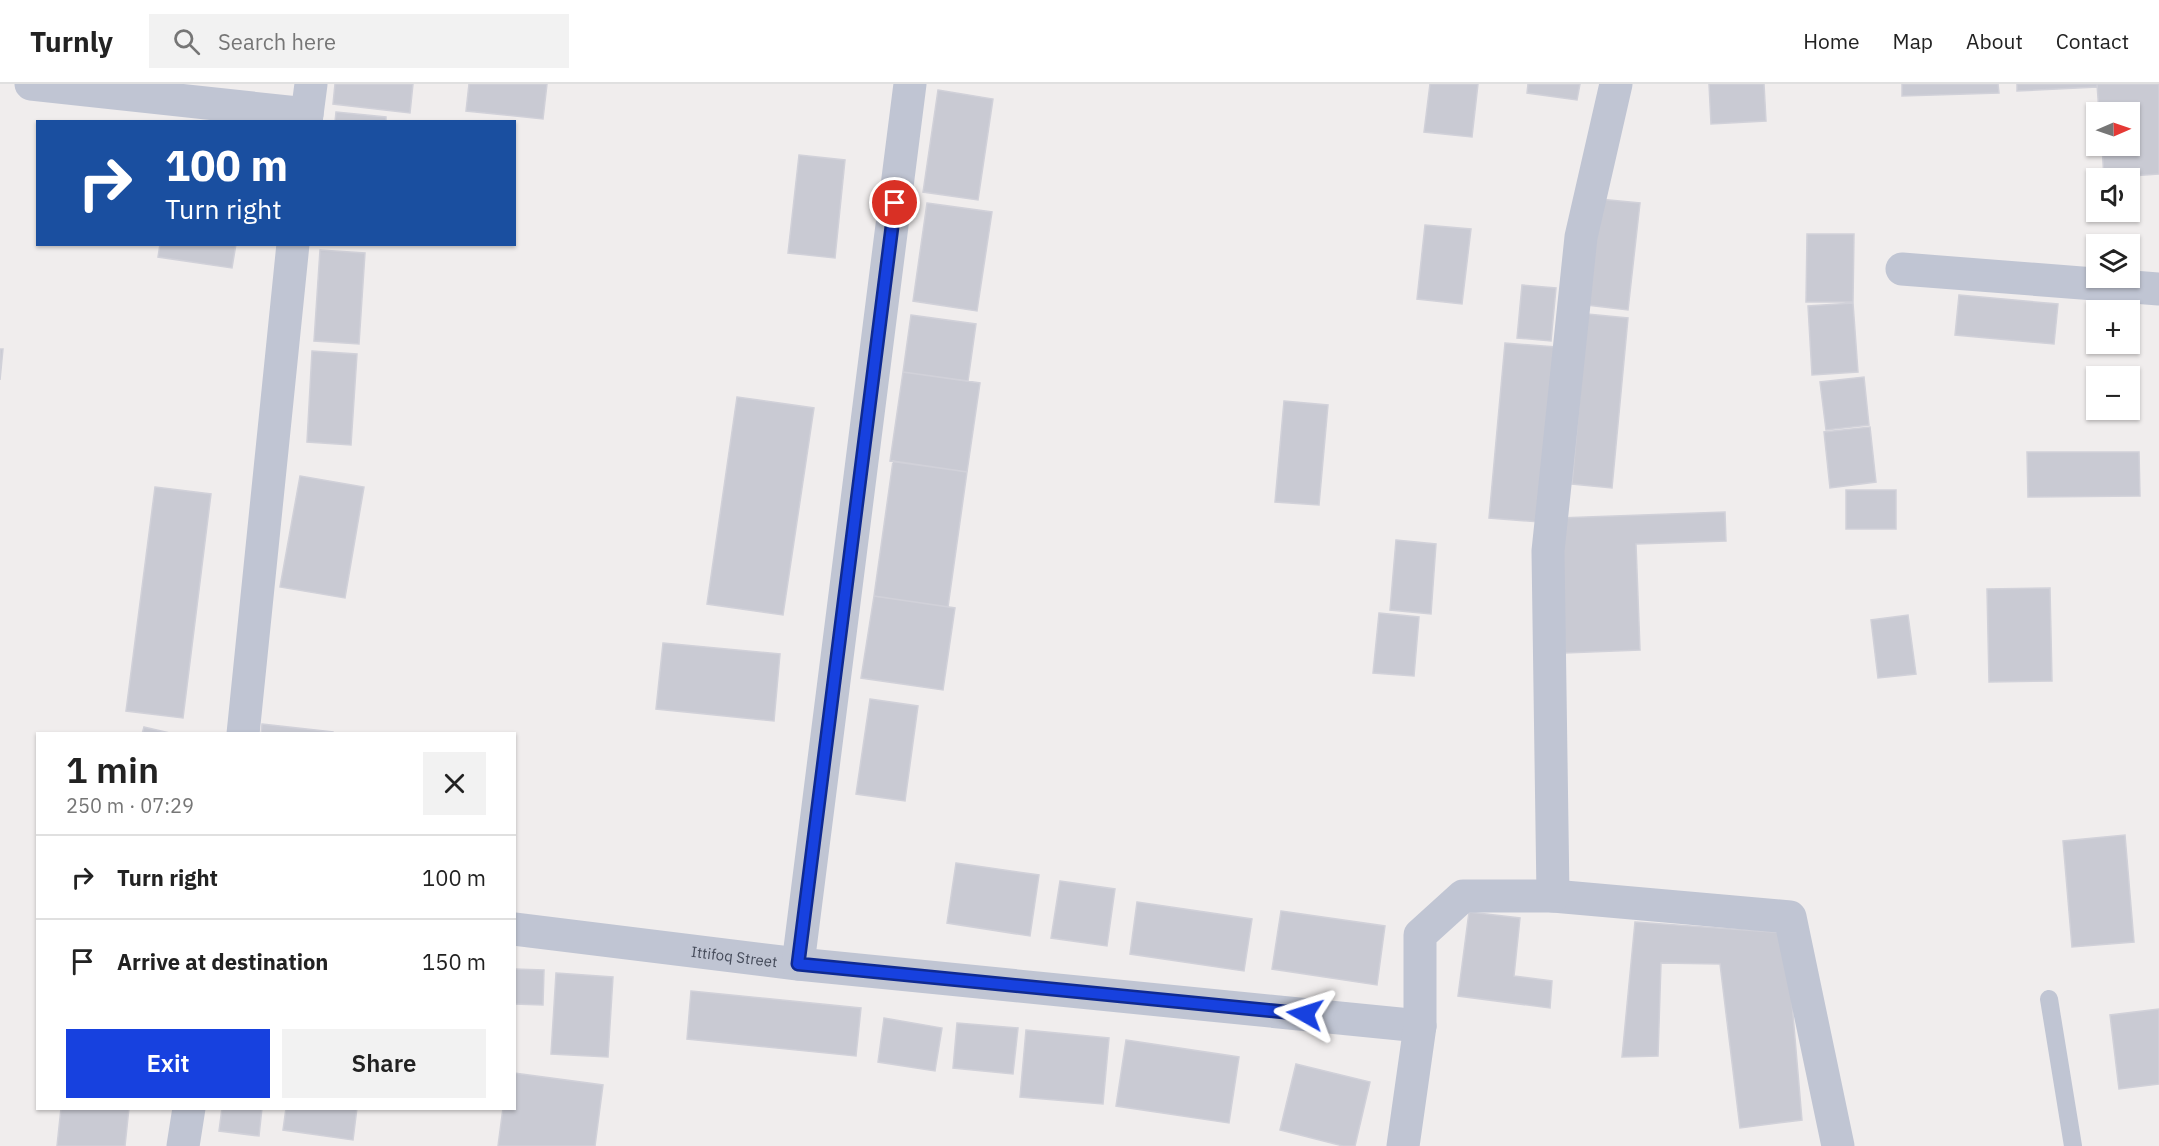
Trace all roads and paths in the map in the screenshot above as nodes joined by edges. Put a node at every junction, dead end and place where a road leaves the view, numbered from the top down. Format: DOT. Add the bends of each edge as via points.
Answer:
graph roads {
  1 [pos="31,84"];
  2 [pos="910,84"];
  3 [pos="1616,84"];
  4 [pos="308,107"];
  5 [pos="293,246"];
  6 [pos="1902,269"];
  7 [pos="2159,289"];
  8 [pos="243,732"];
  9 [pos="1553,896"];
  10 [pos="516,929"];
  11 [pos="798,964"];
  12 [pos="2049,999"];
  13 [pos="1420,1026"];
  14 [pos="189,1110"];
  15 [pos="183,1146"];
  16 [pos="1403,1146"];
  17 [pos="1838,1146"];
  18 [pos="2073,1146"];
  1 -- 4 [label="street"];
  2 -- 11 [label="street"];
  3 -- 9 [label="street" via="1581,237 1548,551"];
  5 -- 8 [label="street"];
  6 -- 7 [label="street"];
  9 -- 13 [label="street" via="1463,896 1420,935"];
  9 -- 17 [label="street" via="1790,917"];
  10 -- 11 [label="street, Ittifoq Street"];
  11 -- 13 [label="street, Ittifoq Street"];
  12 -- 18 [label="lane"];
  13 -- 16 [label="street"];
  14 -- 15 [label="street"];
}
